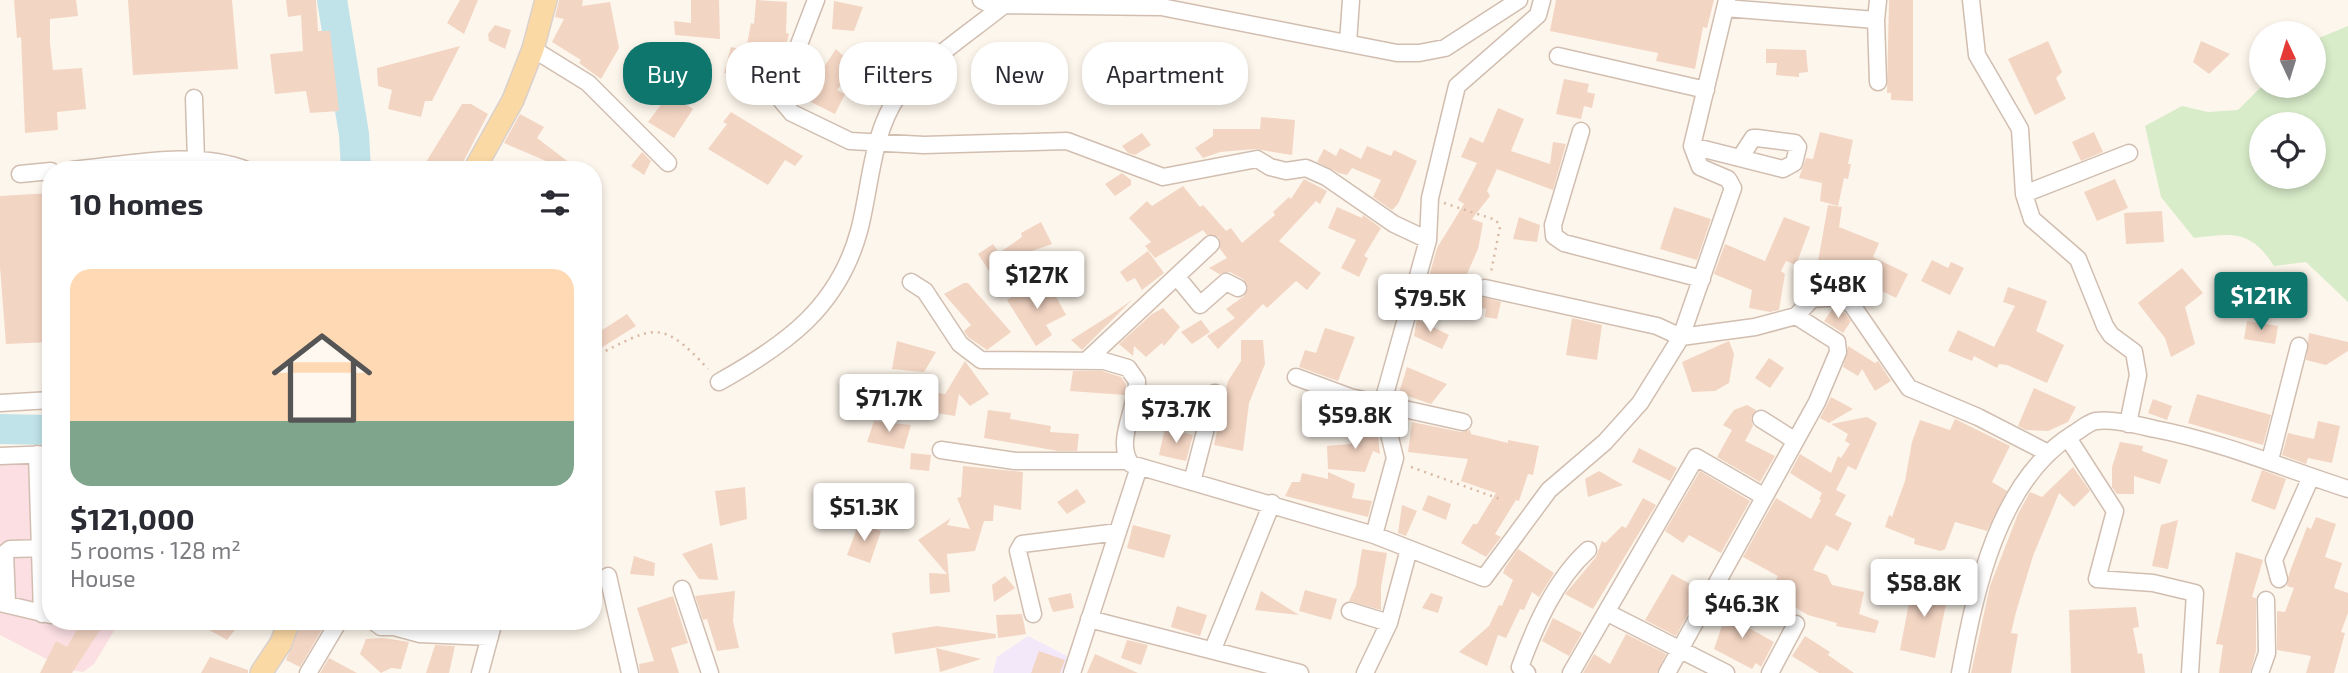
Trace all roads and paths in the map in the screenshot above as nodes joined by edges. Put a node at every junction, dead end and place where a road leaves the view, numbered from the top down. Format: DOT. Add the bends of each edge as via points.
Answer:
graph roads {
  1 [pos="546,0"];
  2 [pos="816,0"];
  3 [pos="1351,0"];
  4 [pos="1518,0"];
  5 [pos="1542,0"];
  6 [pos="1878,0"];
  7 [pos="1971,0"];
  8 [pos="992,2"];
  9 [pos="1726,4"];
  10 [pos="1876,20"];
  11 [pos="1348,43"];
  12 [pos="533,49"];
  13 [pos="1558,56"];
  14 [pos="1878,82"];
  15 [pos="1706,90"];
  16 [pos="194,98"];
  17 [pos="1581,131"];
  18 [pos="878,143"];
  19 [pos="1692,146"];
  20 [pos="2129,153"];
  21 [pos="1740,158"];
  22 [pos="196,160"];
  23 [pos="184,161"];
  24 [pos="207,161"];
  25 [pos="479,161"];
  26 [pos="668,163"];
  27 [pos="42,172"];
  28 [pos="20,174"];
  29 [pos="2024,194"];
  30 [pos="1430,198"];
  31 [pos="1428,240"];
  32 [pos="1211,244"];
  33 [pos="1177,277"];
  34 [pos="1702,279"];
  35 [pos="911,282"];
  36 [pos="1238,288"];
  37 [pos="1486,288"];
  38 [pos="1796,316"];
  39 [pos="1681,337"];
  40 [pos="2299,346"];
  41 [pos="602,353"];
  42 [pos="1087,360"];
  43 [pos="1296,377"];
  44 [pos="719,382"];
  45 [pos="1215,393"];
  46 [pos="42,401"];
  47 [pos="0,403"];
  48 [pos="1382,405"];
  49 [pos="1761,419"];
  50 [pos="1463,422"];
  51 [pos="2128,424"];
  52 [pos="2068,438"];
  53 [pos="1794,440"];
  54 [pos="942,450"];
  55 [pos="2048,453"];
  56 [pos="42,454"];
  57 [pos="0,456"];
  58 [pos="2270,460"];
  59 [pos="1394,462"];
  60 [pos="1134,464"];
  61 [pos="2311,477"];
  62 [pos="1192,482"];
  63 [pos="2348,489"];
  64 [pos="1763,496"];
  65 [pos="1500,499"];
  66 [pos="1272,503"];
  67 [pos="1118,532"];
  68 [pos="1374,535"];
  69 [pos="42,548"];
  70 [pos="1409,549"];
  71 [pos="1588,550"];
  72 [pos="608,576"];
  73 [pos="2279,579"];
  74 [pos="682,589"];
  75 [pos="2266,600"];
  76 [pos="3,603"];
  77 [pos="1350,611"];
  78 [pos="1608,612"];
  79 [pos="42,613"];
  80 [pos="1033,614"];
  81 [pos="1089,619"];
  82 [pos="1389,623"];
  83 [pos="1796,624"];
  84 [pos="286,630"];
  85 [pos="334,630"];
  86 [pos="405,630"];
  87 [pos="478,630"];
  88 [pos="492,630"];
  89 [pos="1213,649"];
  90 [pos="1681,649"];
  91 [pos="261,673"];
  92 [pos="308,673"];
  93 [pos="480,673"];
  94 [pos="630,673"];
  95 [pos="710,673"];
  96 [pos="1072,673"];
  97 [pos="1300,673"];
  98 [pos="1365,673"];
  99 [pos="1527,673"];
  100 [pos="1571,673"];
  101 [pos="1667,673"];
  102 [pos="1726,673"];
  103 [pos="1770,673"];
  104 [pos="1960,673"];
  105 [pos="2190,673"];
  106 [pos="2260,673"];
  1 -- 12 [label="main road"];
  2 -- 18 [label="street" via="781,100 792,113 850,141"];
  3 -- 11 [label="street"];
  4 -- 11 [label="street" via="1446,48 1396,53"];
  5 -- 30 [label="street" via="1538,15 1457,86"];
  6 -- 10 [label="street"];
  7 -- 29 [label="street" via="1978,55 2020,129"];
  8 -- 11 [label="street" via="1161,7"];
  8 -- 18 [label="street" via="899,93"];
  9 -- 10 [label="street"];
  9 -- 15 [label="street"];
  10 -- 14 [label="street"];
  12 -- 25 [label="main road" via="513,100"];
  12 -- 26 [label="street" via="587,83"];
  13 -- 15 [label="street"];
  15 -- 19 [label="street"];
  16 -- 22 [label="street"];
  17 -- 34 [label="street" via="1553,225 1554,236 1563,243"];
  18 -- 31 [label="street" via="1067,141 1163,177 1257,159 1270,167 1286,171 1306,168 1326,177 1394,224"];
  18 -- 44 [label="street" via="859,232 838,282 809,322"];
  19 -- 21 [label="street"];
  19 -- 34 [label="street" via="1700,167 1728,179 1732,188"];
  20 -- 29 [label="street"];
  22 -- 23 [label="street"];
  22 -- 24 [label="street"];
  27 -- 28 [label="street"];
  29 -- 51 [label="street" via="2032,219 2078,259 2111,335 2133,352 2138,375"];
  30 -- 31 [label="street"];
  30 -- 37 [label="path" via="1496,220 1500,227"];
  31 -- 48 [label="street"];
  32 -- 33 [label="street"];
  33 -- 36 [label="street" via="1200,305 1226,282"];
  33 -- 42 [label="street"];
  34 -- 39 [label="street"];
  35 -- 42 [label="street" via="925,291 960,344 981,360"];
  37 -- 39 [label="street" via="1657,326"];
  38 -- 39 [label="street"];
  38 -- 53 [label="street" via="1839,347 1817,402"];
  38 -- 55 [label="street" via="1812,299 1839,298 1852,305 1909,388"];
  39 -- 70 [label="street" via="1640,403 1605,442 1549,490 1484,578"];
  40 -- 58 [label="street"];
  41 -- 44 [label="path" via="649,331 663,332 685,343"];
  42 -- 60 [label="street" via="1128,368 1138,381 1125,453"];
  43 -- 48 [label="street"];
  45 -- 62 [label="street"];
  46 -- 47 [label="street"];
  48 -- 50 [label="street"];
  48 -- 59 [label="street"];
  49 -- 53 [label="street"];
  51 -- 52 [label="street" via="2094,421"];
  51 -- 58 [label="street" via="2197,437"];
  52 -- 55 [label="street"];
  52 -- 105 [label="street" via="2115,511 2097,579 2153,583 2195,593"];
  53 -- 64 [label="street"];
  54 -- 60 [label="street" via="1015,460"];
  55 -- 104 [label="street" via="2034,466 1983,566"];
  56 -- 57 [label="street"];
  58 -- 61 [label="street"];
  59 -- 65 [label="path"];
  59 -- 68 [label="street"];
  60 -- 62 [label="street"];
  60 -- 67 [label="street"];
  61 -- 63 [label="street"];
  61 -- 73 [label="street" via="2274,560"];
  62 -- 66 [label="street"];
  64 -- 78 [label="street" via="1696,457"];
  64 -- 90 [label="street"];
  66 -- 68 [label="street"];
  66 -- 89 [label="street"];
  67 -- 80 [label="street" via="1022,544 1018,551"];
  67 -- 81 [label="street"];
  68 -- 70 [label="street"];
  69 -- 76 [label="street" via="5,553"];
  70 -- 82 [label="street"];
  71 -- 99 [label="street" via="1568,568 1536,628 1520,667"];
  72 -- 94 [label="street"];
  74 -- 95 [label="street"];
  75 -- 106 [label="street" via="2267,653"];
  76 -- 79 [label="street"];
  77 -- 82 [label="street"];
  78 -- 90 [label="street"];
  78 -- 100 [label="street"];
  81 -- 89 [label="street"];
  81 -- 96 [label="street"];
  82 -- 98 [label="street"];
  83 -- 103 [label="street"];
  84 -- 91 [label="main road"];
  85 -- 92 [label="street"];
  86 -- 87 [label="street" via="420,634"];
  88 -- 93 [label="street"];
  89 -- 97 [label="street"];
  90 -- 101 [label="street"];
  90 -- 102 [label="street"];
}
